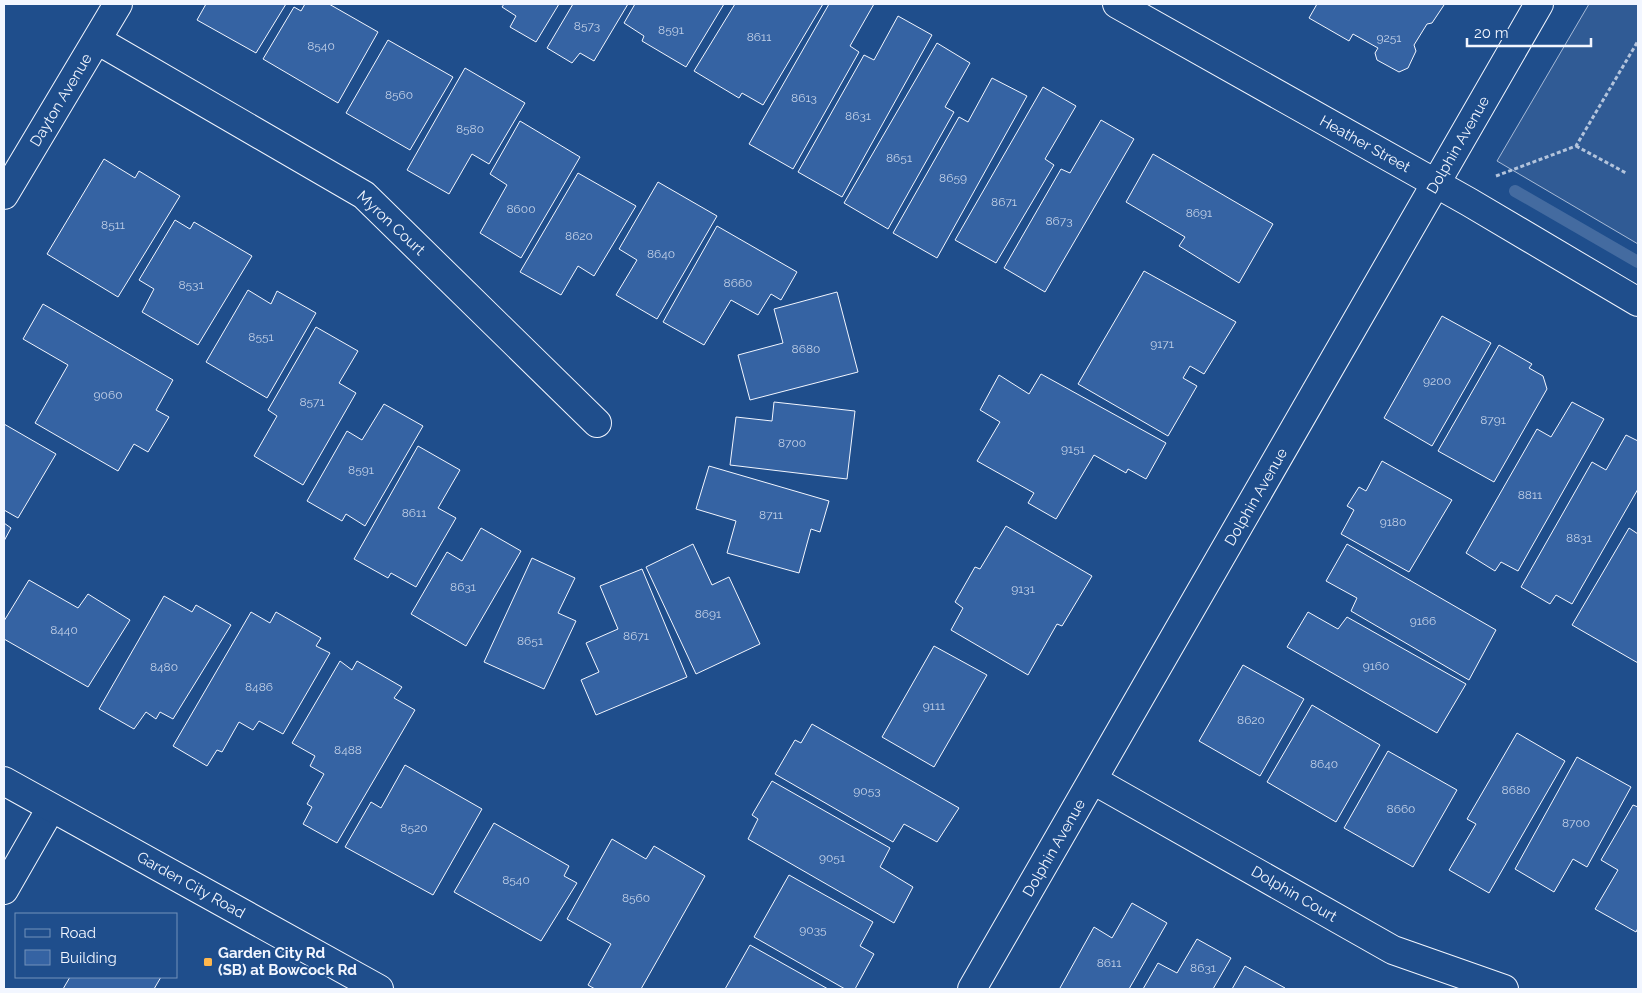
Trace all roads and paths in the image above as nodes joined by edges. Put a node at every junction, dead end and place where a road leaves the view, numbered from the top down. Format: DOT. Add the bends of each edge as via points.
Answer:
graph roads {
  1 [pos="118,4"];
  2 [pos="1117,4"];
  3 [pos="1539,4"];
  4 [pos="97,40"];
  5 [pos="1638,41"];
  6 [pos="1576,146"];
  7 [pos="1626,174"];
  8 [pos="1488,179"];
  9 [pos="1436,184"];
  10 [pos="4,195"];
  11 [pos="1638,302"];
  12 [pos="597,423"];
  13 [pos="1094,780"];
  14 [pos="4,781"];
  15 [pos="51,808"];
  16 [pos="4,890"];
  17 [pos="379,989"];
  18 [pos="972,989"];
  19 [pos="1504,989"];
  1 -- 4 [label="street, Dayton Avenue"];
  2 -- 9 [label="street, Heather Street"];
  3 -- 9 [label="street, Dolphin Avenue"];
  4 -- 10 [label="street, Dayton Avenue"];
  4 -- 12 [label="street, Myron Court" via="364,195"];
  5 -- 6 [label="path"];
  6 -- 7 [label="path"];
  6 -- 8 [label="path"];
  9 -- 11 [label="street, Heather Street"];
  9 -- 13 [label="street, Dolphin Avenue"];
  13 -- 18 [label="street, Dolphin Avenue"];
  13 -- 19 [label="street, Dolphin Court" via="1392,950"];
  14 -- 15 [label="street, Garden City Road"];
  15 -- 16 [label="street"];
  15 -- 17 [label="street, Garden City Road"];
}
